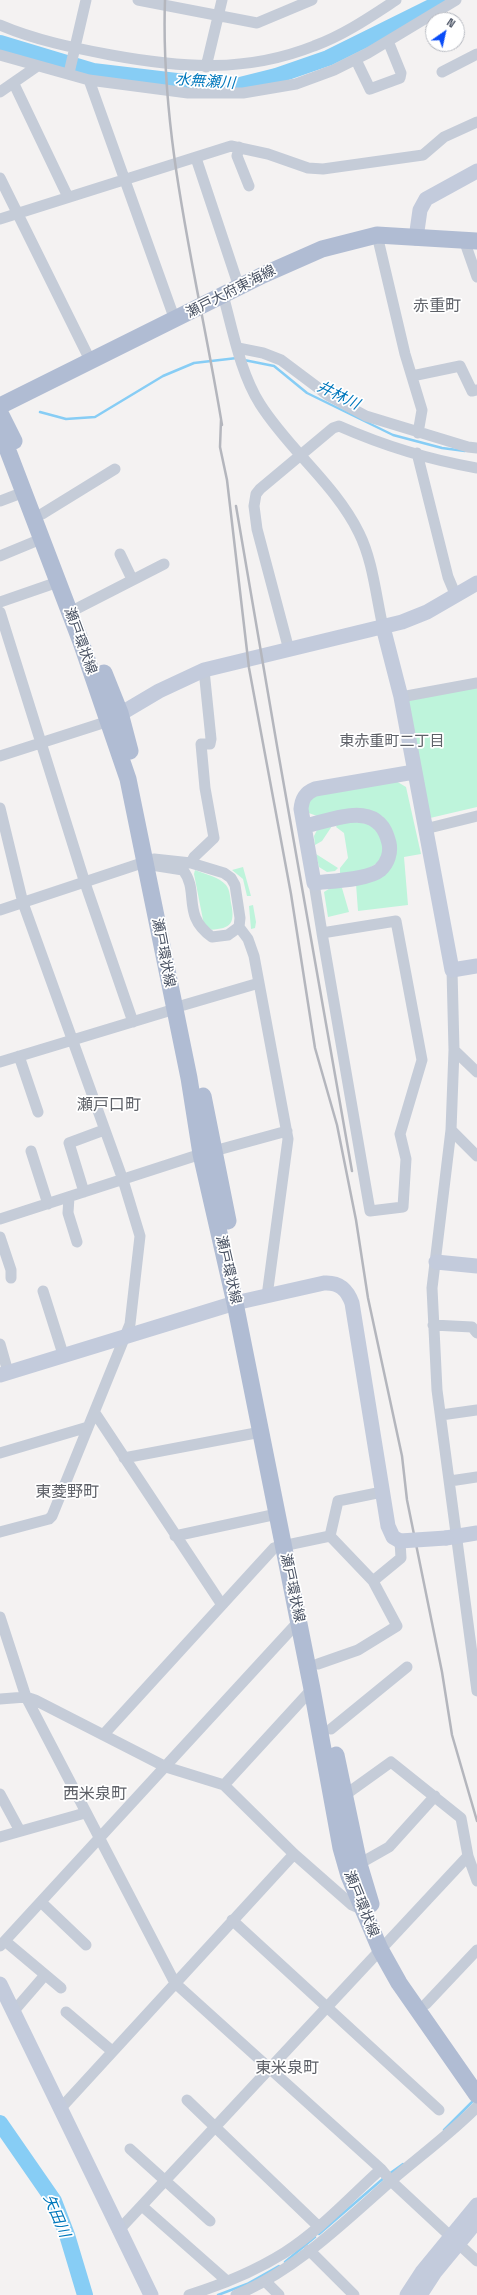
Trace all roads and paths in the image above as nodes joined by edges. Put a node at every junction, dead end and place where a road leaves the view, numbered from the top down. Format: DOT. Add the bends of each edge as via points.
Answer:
graph roads {
  1 [pos="86,0"];
  2 [pos="138,0"];
  3 [pos="222,0"];
  4 [pos="312,0"];
  5 [pos="396,0"];
  6 [pos="456,0"];
  7 [pos="219,16"];
  8 [pos="0,26"];
  9 [pos="388,41"];
  10 [pos="76,48"];
  11 [pos="477,54"];
  12 [pos="0,55"];
  13 [pos="356,60"];
  14 [pos="36,67"];
  15 [pos="206,67"];
  16 [pos="442,72"];
  17 [pos="69,73"];
  18 [pos="89,80"];
  19 [pos="14,84"];
  20 [pos="0,92"];
  21 [pos="477,122"];
  22 [pos="239,147"];
  23 [pos="196,158"];
  24 [pos="477,171"];
  25 [pos="0,178"];
  26 [pos="123,181"];
  27 [pos="249,186"];
  28 [pos="68,197"];
  29 [pos="18,214"];
  30 [pos="0,219"];
  31 [pos="377,235"];
  32 [pos="416,238"];
  33 [pos="470,241"];
  34 [pos="477,277"];
  35 [pos="239,287"];
  36 [pos="222,296"];
  37 [pos="174,320"];
  38 [pos="238,348"];
  39 [pos="91,362"];
  40 [pos="412,376"];
  41 [pos="477,390"];
  42 [pos="0,406"];
  43 [pos="0,413"];
  44 [pos="0,430"];
  45 [pos="418,433"];
  46 [pos="477,448"];
  47 [pos="417,453"];
  48 [pos="301,456"];
  49 [pos="477,468"];
  50 [pos="115,469"];
  51 [pos="24,492"];
  52 [pos="0,501"];
  53 [pos="42,514"];
  54 [pos="41,539"];
  55 [pos="120,554"];
  56 [pos="0,556"];
  57 [pos="164,564"];
  58 [pos="132,580"];
  59 [pos="58,582"];
  60 [pos="477,583"];
  61 [pos="456,596"];
  62 [pos="0,602"];
  63 [pos="78,608"];
  64 [pos="0,612"];
  65 [pos="383,627"];
  66 [pos="289,650"];
  67 [pos="204,670"];
  68 [pos="477,684"];
  69 [pos="401,697"];
  70 [pos="115,717"];
  71 [pos="41,743"];
  72 [pos="0,756"];
  73 [pos="414,772"];
  74 [pos="0,808"];
  75 [pos="477,816"];
  76 [pos="305,826"];
  77 [pos="425,829"];
  78 [pos="151,863"];
  79 [pos="191,863"];
  80 [pos="85,883"];
  81 [pos="314,883"];
  82 [pos="23,903"];
  83 [pos="0,910"];
  84 [pos="239,927"];
  85 [pos="322,933"];
  86 [pos="477,966"];
  87 [pos="452,970"];
  88 [pos="259,983"];
  89 [pos="179,1007"];
  90 [pos="133,1022"];
  91 [pos="71,1040"];
  92 [pos="454,1050"];
  93 [pos="19,1056"];
  94 [pos="0,1062"];
  95 [pos="477,1072"];
  96 [pos="38,1112"];
  97 [pos="104,1130"];
  98 [pos="451,1130"];
  99 [pos="287,1131"];
  100 [pos="31,1151"];
  101 [pos="208,1152"];
  102 [pos="477,1156"];
  103 [pos="123,1180"];
  104 [pos="84,1192"];
  105 [pos="69,1197"];
  106 [pos="48,1204"];
  107 [pos="0,1220"];
  108 [pos="0,1238"];
  109 [pos="77,1242"];
  110 [pos="436,1262"];
  111 [pos="477,1266"];
  112 [pos="11,1278"];
  113 [pos="43,1291"];
  114 [pos="267,1296"];
  115 [pos="239,1302"];
  116 [pos="433,1325"];
  117 [pos="477,1332"];
  118 [pos="126,1335"];
  119 [pos="0,1344"];
  120 [pos="63,1354"];
  121 [pos="4,1374"];
  122 [pos="477,1410"];
  123 [pos="95,1412"];
  124 [pos="441,1415"];
  125 [pos="88,1427"];
  126 [pos="261,1432"];
  127 [pos="0,1453"];
  128 [pos="124,1458"];
  129 [pos="477,1477"];
  130 [pos="450,1481"];
  131 [pos="382,1492"];
  132 [pos="277,1514"];
  133 [pos="0,1532"];
  134 [pos="477,1533"];
  135 [pos="176,1536"];
  136 [pos="330,1536"];
  137 [pos="452,1537"];
  138 [pos="400,1541"];
  139 [pos="287,1544"];
  140 [pos="373,1581"];
  141 [pos="222,1605"];
  142 [pos="0,1617"];
  143 [pos="299,1621"];
  144 [pos="318,1664"];
  145 [pos="407,1667"];
  146 [pos="312,1689"];
  147 [pos="477,1691"];
  148 [pos="26,1697"];
  149 [pos="0,1699"];
  150 [pos="331,1729"];
  151 [pos="104,1734"];
  152 [pos="166,1767"];
  153 [pos="224,1785"];
  154 [pos="0,1794"];
  155 [pos="345,1795"];
  156 [pos="435,1796"];
  157 [pos="85,1813"];
  158 [pos="20,1831"];
  159 [pos="0,1837"];
  160 [pos="99,1839"];
  161 [pos="294,1854"];
  162 [pos="468,1856"];
  163 [pos="359,1864"];
  164 [pos="477,1881"];
  165 [pos="42,1903"];
  166 [pos="361,1909"];
  167 [pos="232,1920"];
  168 [pos="2,1944"];
  169 [pos="86,1945"];
  170 [pos="384,1945"];
  171 [pos="477,1950"];
  172 [pos="45,1975"];
  173 [pos="175,1983"];
  174 [pos="0,1984"];
  175 [pos="61,1988"];
  176 [pos="426,2004"];
  177 [pos="328,2008"];
  178 [pos="13,2012"];
  179 [pos="66,2012"];
  180 [pos="112,2051"];
  181 [pos="269,2070"];
  182 [pos="477,2078"];
  183 [pos="477,2096"];
  184 [pos="187,2100"];
  185 [pos="477,2108"];
  186 [pos="60,2109"];
  187 [pos="439,2110"];
  188 [pos="215,2127"];
  189 [pos="130,2149"];
  190 [pos="381,2169"];
  191 [pos="165,2181"];
  192 [pos="391,2181"];
  193 [pos="477,2205"];
  194 [pos="142,2206"];
  195 [pos="477,2220"];
  196 [pos="210,2221"];
  197 [pos="318,2226"];
  198 [pos="118,2231"];
  199 [pos="454,2241"];
  200 [pos="309,2250"];
  201 [pos="477,2261"];
  202 [pos="227,2281"];
  203 [pos="265,2281"];
  204 [pos="151,2295"];
  205 [pos="189,2295"];
  206 [pos="236,2295"];
  207 [pos="279,2295"];
  208 [pos="354,2295"];
  209 [pos="407,2295"];
  210 [pos="420,2295"];
  1 -- 10 [label="street"];
  2 -- 7 [label="street"];
  3 -- 7 [label="street"];
  4 -- 7 [label="street" via="257,23"];
  5 -- 15 [label="street" via="343,33 315,46 268,61"];
  6 -- 9 [label="street"];
  7 -- 15 [label="street"];
  8 -- 10 [label="street"];
  9 -- 13 [label="street"];
  9 -- 13 [label="street" via="401,72 400,78 370,89"];
  10 -- 15 [label="street" via="158,64"];
  10 -- 17 [label="street"];
  11 -- 16 [label="street"];
  12 -- 14 [label="street"];
  13 -- 18 [label="street" via="296,84 243,93 188,93"];
  14 -- 17 [label="street"];
  14 -- 19 [label="street"];
  17 -- 18 [label="street"];
  18 -- 26 [label="street"];
  19 -- 20 [label="street"];
  19 -- 28 [label="street"];
  21 -- 22 [label="street" via="444,137 423,155 323,169 308,168 294,161"];
  22 -- 23 [label="street" via="231,146"];
  22 -- 27 [label="street" via="237,156"];
  23 -- 26 [label="street"];
  23 -- 35 [label="street"];
  24 -- 32 [label="street" via="426,198 420,210"];
  25 -- 29 [label="street"];
  26 -- 28 [label="street"];
  26 -- 37 [label="street"];
  28 -- 29 [label="street"];
  29 -- 30 [label="street"];
  29 -- 39 [label="street"];
  31 -- 32 [label="main road, 瀬戸大府東海線"];
  31 -- 35 [label="main road, 瀬戸大府東海線" via="322,249"];
  31 -- 40 [label="street"];
  32 -- 33 [label="main road, 瀬戸大府東海線"];
  33 -- 34 [label="street"];
  35 -- 36 [label="main road, 瀬戸大府東海線"];
  36 -- 37 [label="main road, 瀬戸大府東海線"];
  36 -- 38 [label="street"];
  37 -- 39 [label="main road, 瀬戸大府東海線"];
  38 -- 45 [label="street" via="281,360 350,409"];
  38 -- 48 [label="street" via="260,404"];
  39 -- 42 [label="main road, 瀬戸大府東海線"];
  40 -- 41 [label="street" via="460,366 472,391"];
  40 -- 45 [label="street" via="422,410"];
  43 -- 53 [label="main road, 瀬戸環状線" via="7,423"];
  44 -- 51 [label="main road, 瀬戸環状線"];
  45 -- 46 [label="street"];
  47 -- 48 [label="street" via="339,426 333,428"];
  47 -- 49 [label="street" via="452,464"];
  47 -- 61 [label="street" via="448,576"];
  48 -- 65 [label="street" via="336,495 360,534"];
  48 -- 66 [label="street" via="260,489 254,506 257,528"];
  50 -- 53 [label="street"];
  51 -- 52 [label="street"];
  51 -- 54 [label="main road, 瀬戸環状線"];
  53 -- 63 [label="main road, 瀬戸環状線"];
  54 -- 56 [label="street"];
  54 -- 59 [label="main road, 瀬戸環状線"];
  55 -- 58 [label="street"];
  57 -- 58 [label="street"];
  58 -- 63 [label="street"];
  59 -- 62 [label="street"];
  59 -- 70 [label="main road, 瀬戸環状線"];
  60 -- 61 [label="street"];
  61 -- 65 [label="street" via="427,612"];
  63 -- 70 [label="main road, 瀬戸環状線"];
  64 -- 71 [label="street"];
  65 -- 66 [label="street"];
  65 -- 69 [label="street"];
  66 -- 67 [label="street"];
  67 -- 70 [label="street" via="158,691"];
  67 -- 79 [label="street" via="211,739 210,744 201,744 205,788 214,838"];
  68 -- 69 [label="street"];
  69 -- 73 [label="street"];
  70 -- 71 [label="street"];
  70 -- 78 [label="main road, 瀬戸環状線" via="128,779"];
  71 -- 72 [label="street"];
  71 -- 80 [label="street"];
  73 -- 76 [label="street" via="307,792 302,800 301,809"];
  73 -- 77 [label="street"];
  74 -- 82 [label="street"];
  75 -- 77 [label="street"];
  76 -- 81 [label="street"];
  76 -- 81 [label="street" via="361,814 375,818 382,824 390,850 380,870 371,875"];
  77 -- 87 [label="street"];
  78 -- 79 [label="street"];
  78 -- 80 [label="street"];
  78 -- 84 [label="street" via="179,868 186,874 195,919 202,930 212,937 228,935"];
  78 -- 89 [label="main road, 瀬戸環状線"];
  79 -- 84 [label="street" via="224,873 231,878 235,885"];
  80 -- 82 [label="street"];
  80 -- 90 [label="street"];
  81 -- 85 [label="street"];
  82 -- 83 [label="street"];
  82 -- 91 [label="street"];
  84 -- 88 [label="street" via="248,939"];
  85 -- 85 [label="street" via="370,1211 403,1207 406,1159 400,1134 422,1060 396,921"];
  86 -- 87 [label="street"];
  87 -- 92 [label="street"];
  88 -- 89 [label="street"];
  88 -- 99 [label="street"];
  89 -- 90 [label="street"];
  89 -- 101 [label="main road, 瀬戸環状線" via="189,1078"];
  90 -- 91 [label="street"];
  91 -- 93 [label="street"];
  91 -- 97 [label="street"];
  92 -- 95 [label="street"];
  92 -- 98 [label="street"];
  93 -- 94 [label="street"];
  93 -- 96 [label="street"];
  97 -- 103 [label="street"];
  97 -- 104 [label="street" via="69,1142"];
  98 -- 102 [label="street"];
  98 -- 110 [label="street"];
  99 -- 101 [label="street"];
  99 -- 114 [label="street"];
  100 -- 106 [label="street"];
  101 -- 103 [label="street"];
  101 -- 115 [label="main road, 瀬戸環状線"];
  103 -- 104 [label="street"];
  103 -- 118 [label="street" via="140,1236 130,1324"];
  104 -- 105 [label="street"];
  105 -- 106 [label="street"];
  105 -- 109 [label="street" via="68,1213"];
  106 -- 107 [label="street"];
  108 -- 112 [label="street" via="11,1270"];
  110 -- 111 [label="street"];
  110 -- 116 [label="street" via="432,1288"];
  113 -- 120 [label="street"];
  114 -- 115 [label="street"];
  114 -- 131 [label="street" via="332,1283 344,1288 349,1294"];
  115 -- 118 [label="street"];
  115 -- 126 [label="main road, 瀬戸環状線"];
  115 -- 139 [label="main road, 瀬戸環状線" via="270,1427"];
  116 -- 117 [label="street" via="472,1327"];
  116 -- 124 [label="street" via="434,1369"];
  118 -- 120 [label="street"];
  118 -- 123 [label="street"];
  119 -- 121 [label="street"];
  120 -- 121 [label="street"];
  122 -- 124 [label="street"];
  123 -- 125 [label="street"];
  123 -- 128 [label="street"];
  124 -- 130 [label="street"];
  125 -- 127 [label="street"];
  125 -- 133 [label="street" via="50,1519"];
  126 -- 128 [label="street"];
  126 -- 132 [label="main road, 瀬戸環状線"];
  128 -- 135 [label="street"];
  129 -- 130 [label="street"];
  130 -- 137 [label="street"];
  131 -- 136 [label="street" via="338,1501"];
  131 -- 138 [label="street" via="388,1526 393,1537"];
  132 -- 135 [label="street"];
  132 -- 139 [label="main road, 瀬戸環状線"];
  134 -- 137 [label="street"];
  135 -- 141 [label="street"];
  136 -- 139 [label="street"];
  136 -- 140 [label="street"];
  137 -- 138 [label="street, bridge"];
  137 -- 147 [label="street"];
  138 -- 140 [label="street" via="401,1558"];
  139 -- 141 [label="street" via="274,1548"];
  139 -- 143 [label="main road, 瀬戸環状線"];
  139 -- 144 [label="main road, 瀬戸環状線"];
  140 -- 144 [label="street" via="396,1626 358,1650"];
  141 -- 151 [label="street"];
  142 -- 148 [label="street"];
  143 -- 146 [label="main road, 瀬戸環状線"];
  143 -- 152 [label="street"];
  144 -- 150 [label="main road, 瀬戸環状線"];
  145 -- 150 [label="street"];
  146 -- 153 [label="street"];
  146 -- 166 [label="main road, 瀬戸環状線" via="341,1848"];
  148 -- 149 [label="street"];
  148 -- 151 [label="street"];
  148 -- 157 [label="street"];
  150 -- 155 [label="main road, 瀬戸環状線"];
  151 -- 152 [label="street"];
  152 -- 153 [label="street"];
  152 -- 160 [label="street"];
  153 -- 161 [label="street"];
  154 -- 158 [label="street"];
  155 -- 156 [label="street" via="391,1762"];
  155 -- 163 [label="main road, 瀬戸環状線"];
  156 -- 162 [label="street" via="461,1818"];
  156 -- 163 [label="street" via="389,1847"];
  157 -- 158 [label="street"];
  157 -- 160 [label="street"];
  158 -- 159 [label="street"];
  160 -- 165 [label="street"];
  160 -- 173 [label="street"];
  161 -- 166 [label="street" via="352,1905"];
  161 -- 167 [label="street"];
  162 -- 164 [label="street"];
  162 -- 170 [label="street"];
  163 -- 170 [label="main road, 瀬戸環状線"];
  165 -- 168 [label="street" via="36,1905"];
  165 -- 169 [label="street"];
  166 -- 170 [label="main road, 瀬戸環状線"];
  167 -- 173 [label="street"];
  167 -- 177 [label="street"];
  168 -- 172 [label="street"];
  170 -- 176 [label="main road, 瀬戸環状線"];
  170 -- 177 [label="street"];
  170 -- 183 [label="main road, 瀬戸環状線" via="400,1983"];
  171 -- 176 [label="street"];
  172 -- 175 [label="street"];
  172 -- 178 [label="street"];
  173 -- 180 [label="street"];
  173 -- 181 [label="street"];
  174 -- 178 [label="street"];
  176 -- 182 [label="main road, 瀬戸環状線"];
  177 -- 181 [label="street"];
  177 -- 187 [label="street"];
  178 -- 186 [label="street"];
  179 -- 180 [label="street"];
  180 -- 186 [label="street"];
  181 -- 188 [label="street"];
  181 -- 190 [label="street"];
  184 -- 188 [label="street"];
  185 -- 192 [label="street"];
  186 -- 198 [label="street"];
  188 -- 191 [label="street"];
  188 -- 197 [label="street"];
  189 -- 191 [label="street"];
  190 -- 192 [label="street"];
  190 -- 197 [label="street"];
  191 -- 194 [label="street"];
  191 -- 196 [label="street"];
  192 -- 199 [label="street"];
  192 -- 200 [label="street"];
  193 -- 199 [label="street"];
  194 -- 198 [label="street"];
  194 -- 202 [label="street"];
  195 -- 199 [label="street"];
  197 -- 202 [label="street" via="283,2254"];
  198 -- 204 [label="street"];
  199 -- 201 [label="street"];
  199 -- 209 [label="street" via="422,2272"];
  199 -- 210 [label="street"];
  200 -- 203 [label="street"];
  200 -- 208 [label="street"];
  202 -- 205 [label="street"];
  203 -- 206 [label="street"];
  203 -- 207 [label="street"];
}
